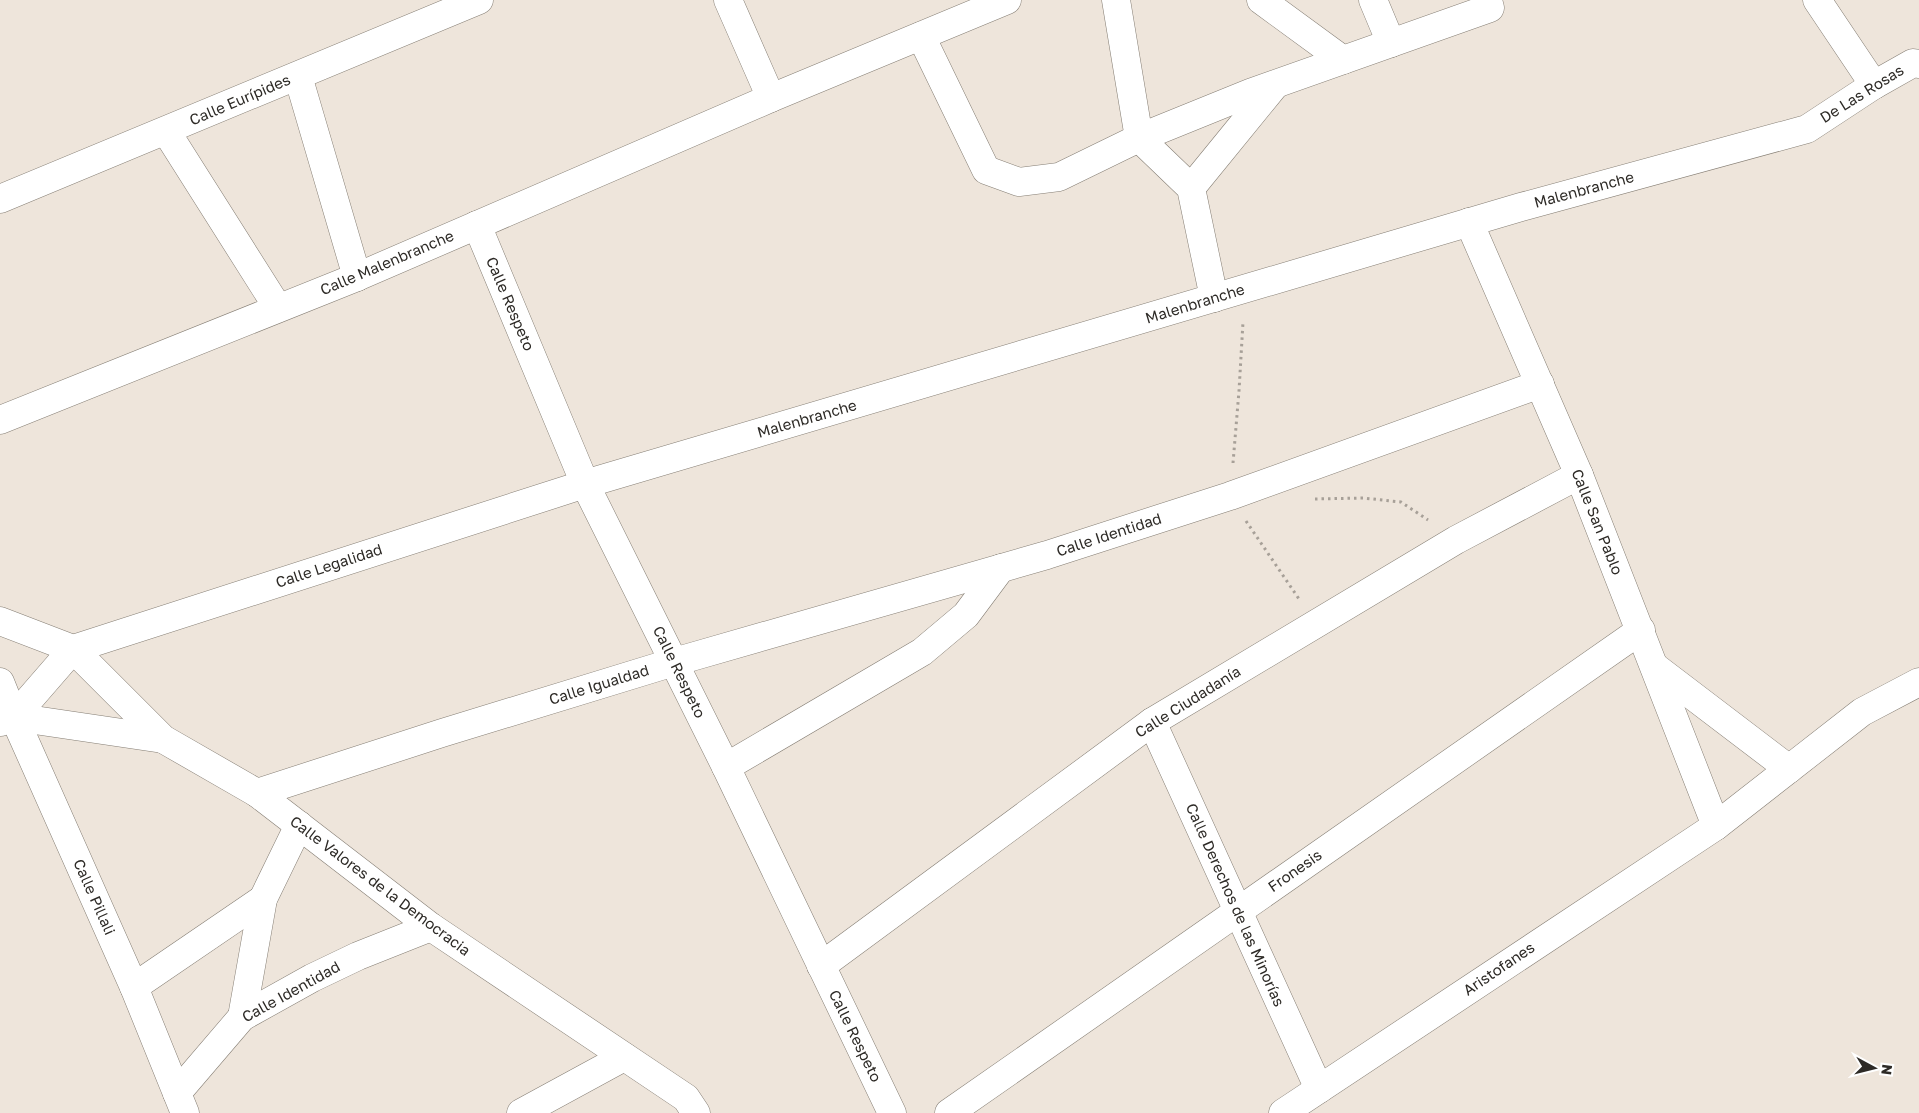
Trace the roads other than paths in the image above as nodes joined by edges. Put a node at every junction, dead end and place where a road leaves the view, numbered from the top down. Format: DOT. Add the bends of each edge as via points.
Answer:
graph roads {
  1 [pos="479,0"];
  2 [pos="728,0"];
  3 [pos="1007,0"];
  4 [pos="1116,0"];
  5 [pos="1261,0"];
  6 [pos="1373,0"];
  7 [pos="1818,0"];
  8 [pos="1489,4"];
  9 [pos="921,36"];
  10 [pos="1391,44"];
  11 [pos="1343,60"];
  12 [pos="1919,64"];
  13 [pos="298,76"];
  14 [pos="1275,84"];
  15 [pos="1874,85"];
  16 [pos="771,98"];
  17 [pos="1807,129"];
  18 [pos="166,131"];
  19 [pos="1139,138"];
  20 [pos="1191,188"];
  21 [pos="0,199"];
  22 [pos="1469,222"];
  23 [pos="476,225"];
  24 [pos="357,277"];
  25 [pos="1214,298"];
  26 [pos="278,308"];
  27 [pos="1540,384"];
  28 [pos="0,420"];
  29 [pos="1579,475"];
  30 [pos="586,484"];
  31 [pos="1001,568"];
  32 [pos="0,621"];
  33 [pos="1641,630"];
  34 [pos="73,648"];
  35 [pos="674,662"];
  36 [pos="1655,667"];
  37 [pos="0,682"];
  38 [pos="1919,682"];
  39 [pos="7,719"];
  40 [pos="1152,722"];
  41 [pos="163,740"];
  42 [pos="726,767"];
  43 [pos="1789,769"];
  44 [pos="258,793"];
  45 [pos="299,825"];
  46 [pos="1716,826"];
  47 [pos="263,899"];
  48 [pos="1238,910"];
  49 [pos="432,928"];
  50 [pos="821,966"];
  51 [pos="134,987"];
  52 [pos="242,1017"];
  53 [pos="624,1057"];
  54 [pos="1319,1089"];
  55 [pos="696,1108"];
  56 [pos="184,1109"];
  57 [pos="520,1113"];
  58 [pos="892,1113"];
  59 [pos="949,1113"];
  60 [pos="1283,1113"];
  1 -- 13 [label="street, Calle Eurípides"];
  2 -- 16 [label="street"];
  3 -- 9 [label="street"];
  4 -- 19 [label="street"];
  5 -- 11 [label="street"];
  6 -- 10 [label="street"];
  7 -- 15 [label="street"];
  8 -- 10 [label="street"];
  9 -- 16 [label="street"];
  9 -- 19 [label="street" via="986,170 1019,182 1059,177"];
  10 -- 11 [label="street"];
  11 -- 14 [label="street"];
  12 -- 15 [label="street, De Las Rosas" via="1913,63"];
  13 -- 18 [label="street, Calle Eurípides"];
  13 -- 24 [label="street"];
  14 -- 19 [label="street"];
  14 -- 20 [label="street"];
  15 -- 17 [label="street, De Las Rosas"];
  16 -- 23 [label="street, Calle Malenbranche"];
  17 -- 22 [label="street, Malenbranche"];
  18 -- 21 [label="street, Calle Eurípides"];
  18 -- 26 [label="street"];
  19 -- 20 [label="street"];
  20 -- 25 [label="street"];
  22 -- 25 [label="street, Malenbranche"];
  22 -- 27 [label="street, Calle San Pablo"];
  23 -- 24 [label="street, Calle Malenbranche"];
  23 -- 30 [label="street, Calle Respeto"];
  24 -- 26 [label="street, Calle Malenbranche"];
  25 -- 30 [label="street, Malenbranche"];
  26 -- 28 [label="street, Calle Malenbranche"];
  27 -- 29 [label="street, Calle San Pablo"];
  27 -- 31 [label="street, Calle Identidad" via="1230,496"];
  29 -- 33 [label="street, Calle San Pablo"];
  29 -- 40 [label="street, Calle Ciudadanía" via="1456,540"];
  30 -- 34 [label="street, Calle Legalidad"];
  30 -- 35 [label="street, Calle Respeto"];
  31 -- 35 [label="street, Calle Igualdad"];
  31 -- 42 [label="street" via="966,615 922,652"];
  32 -- 34 [label="street"];
  33 -- 36 [label="street, Calle San Pablo"];
  33 -- 48 [label="street, Fronesis"];
  34 -- 39 [label="street"];
  34 -- 41 [label="street, Calle Valores de la Democracia"];
  35 -- 42 [label="street, Calle Respeto"];
  35 -- 44 [label="street, Calle Igualdad"];
  36 -- 43 [label="street"];
  36 -- 46 [label="street, Calle San Pablo"];
  37 -- 39 [label="street, Calle Pillali"];
  38 -- 43 [label="street, Aristofanes" via="1862,712"];
  39 -- 41 [label="street"];
  39 -- 51 [label="street, Calle Pillali"];
  40 -- 48 [label="street, Calle Derechos de las Minorías"];
  40 -- 50 [label="street, Calle Ciudadanía"];
  41 -- 44 [label="street, Calle Valores de la Democracia"];
  42 -- 50 [label="street, Calle Respeto"];
  43 -- 46 [label="street, Aristofanes"];
  44 -- 45 [label="street, Calle Valores de la Democracia"];
  45 -- 47 [label="street"];
  45 -- 49 [label="street, Calle Valores de la Democracia"];
  46 -- 54 [label="street, Aristofanes"];
  47 -- 51 [label="street"];
  47 -- 52 [label="street"];
  48 -- 54 [label="street, Calle Derechos de las Minorías"];
  48 -- 59 [label="street, Fronesis"];
  49 -- 52 [label="street, Calle Identidad" via="358,956"];
  49 -- 53 [label="street, Calle Valores de la Democracia"];
  50 -- 58 [label="street, Calle Respeto"];
  51 -- 56 [label="street, Calle Pillali"];
  52 -- 56 [label="street, Calle Identidad"];
  53 -- 55 [label="street, Calle Valores de la Democracia"];
  53 -- 57 [label="street"];
  54 -- 60 [label="street, Aristofanes"];
}
